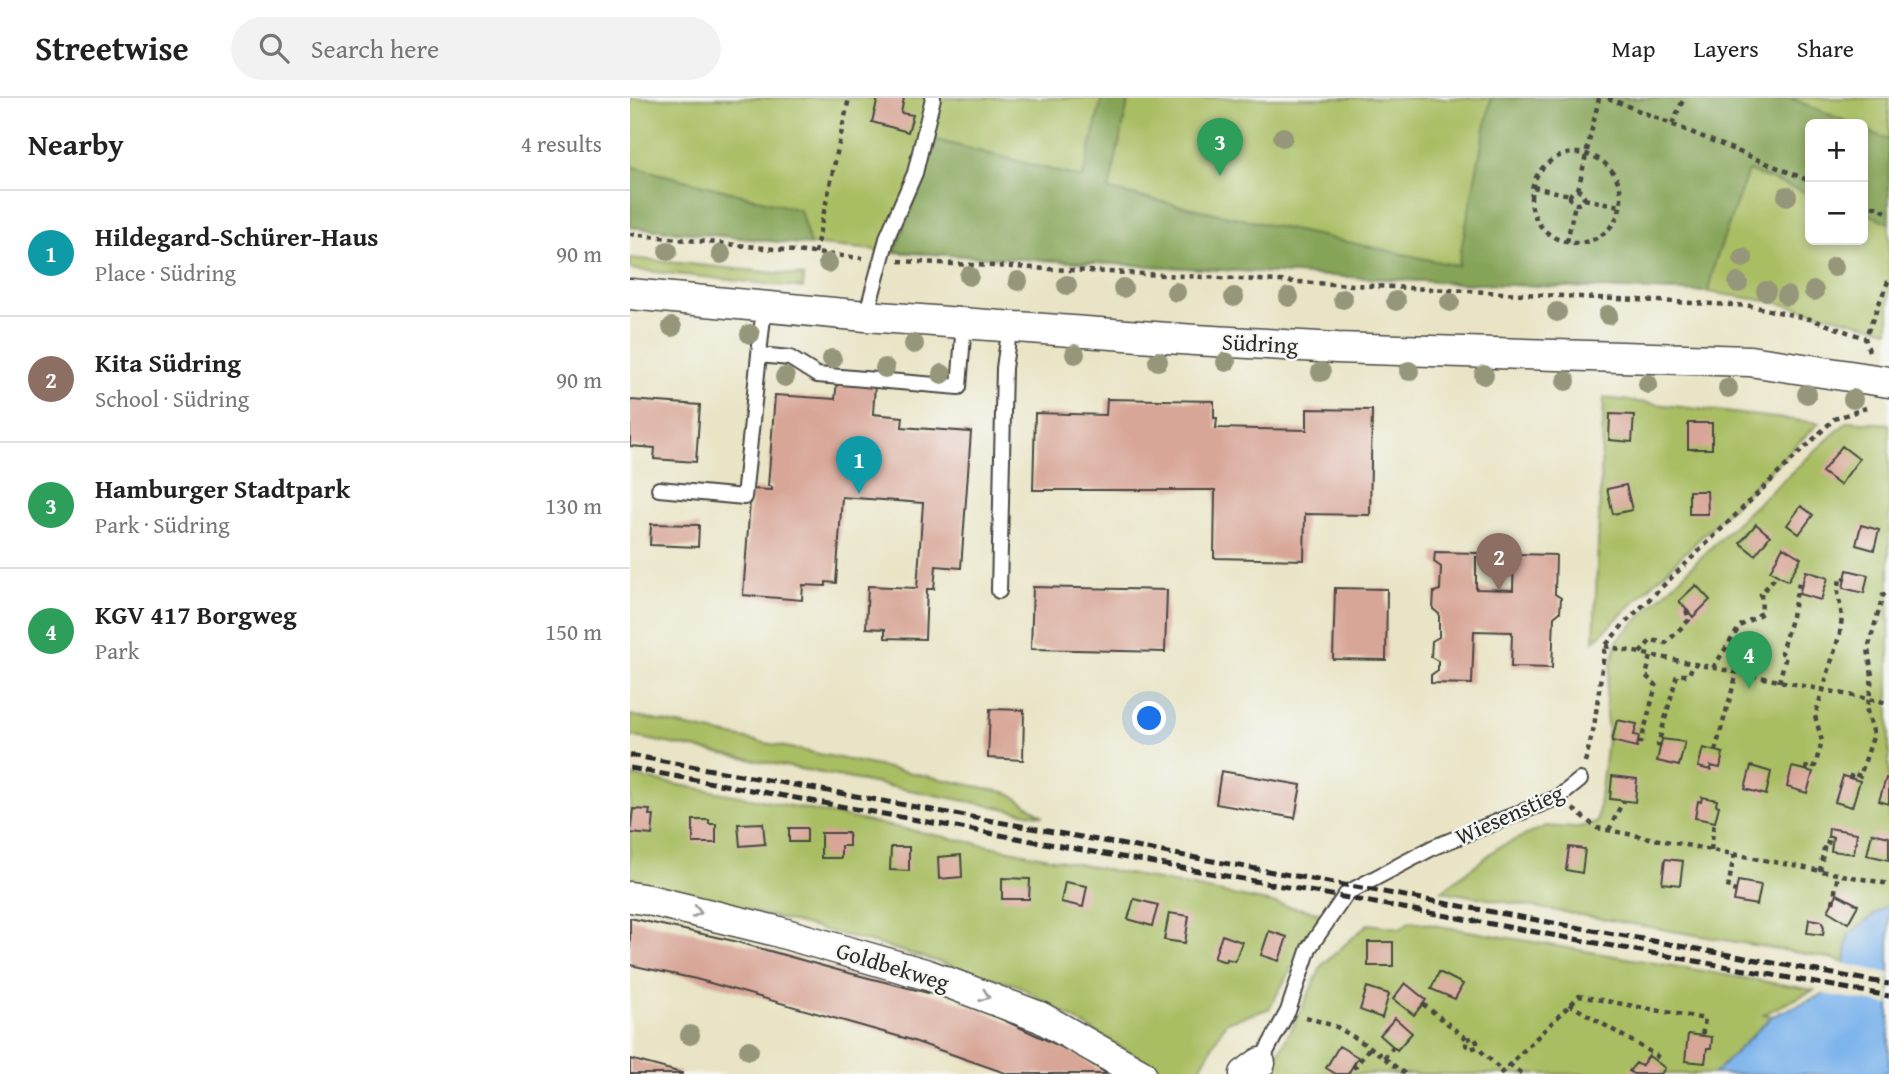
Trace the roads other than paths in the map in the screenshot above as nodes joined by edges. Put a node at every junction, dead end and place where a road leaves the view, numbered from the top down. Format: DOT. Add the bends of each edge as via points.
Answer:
graph roads {
  1 [pos="933,98"];
  2 [pos="630,294"];
  3 [pos="764,307"];
  4 [pos="866,316"];
  5 [pos="964,323"];
  6 [pos="1010,326"];
  7 [pos="759,355"];
  8 [pos="1877,373"];
  9 [pos="659,489"];
  10 [pos="999,591"];
  11 [pos="1580,780"];
  12 [pos="630,897"];
  13 [pos="1252,1069"];
  14 [pos="1141,1074"];
  1 -- 4 [label="lane" via="915,173 888,235"];
  2 -- 3 [label="street, Südring"];
  3 -- 4 [label="street, Südring"];
  3 -- 7 [label="lane"];
  4 -- 5 [label="street, Südring"];
  5 -- 6 [label="street, Südring"];
  5 -- 7 [label="lane" via="959,387 817,375 790,358"];
  6 -- 8 [label="street, Südring" via="1338,348 1750,361"];
  6 -- 10 [label="lane" via="1004,368"];
  7 -- 9 [label="lane" via="744,497"];
  11 -- 13 [label="lane, Wiesenstieg" via="1559,797 1434,847 1347,893 1309,948 1288,1011"];
  12 -- 14 [label="street, Goldbekweg, one-way" via="772,930 928,975 1040,1017"];
}
